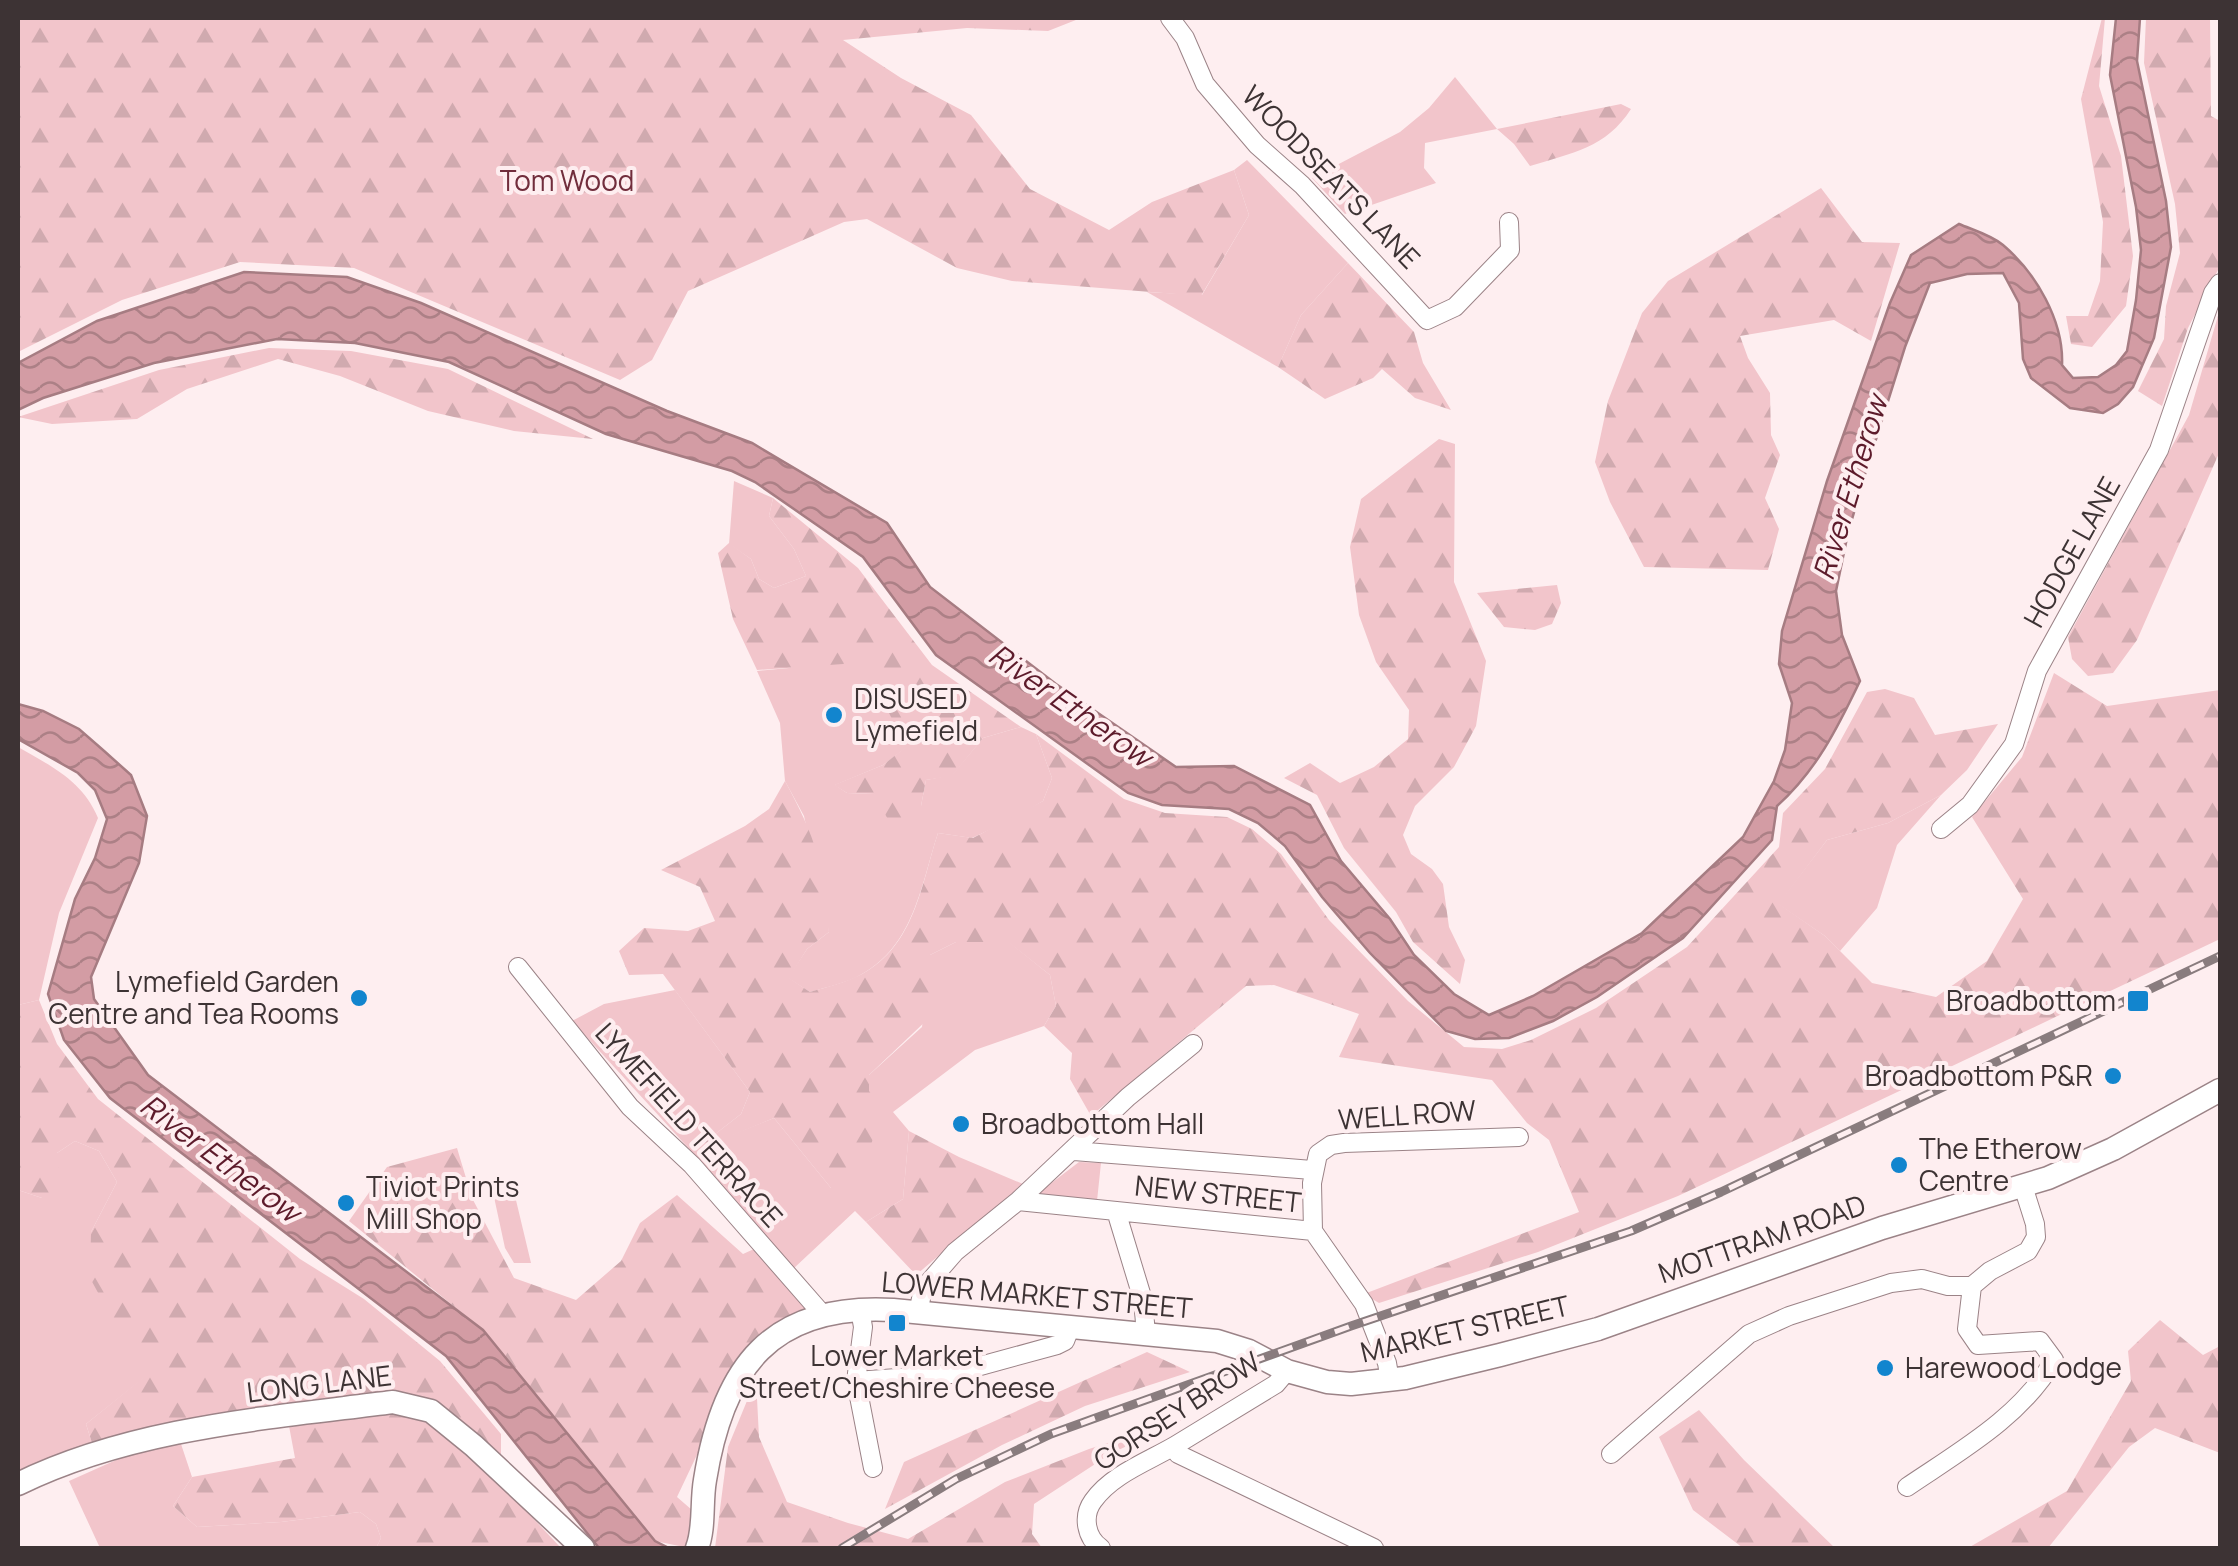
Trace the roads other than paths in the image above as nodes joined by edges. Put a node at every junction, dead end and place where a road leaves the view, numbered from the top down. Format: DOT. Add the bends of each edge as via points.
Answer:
graph roads {
  1 [pos="1170,18"];
  2 [pos="1509,222"];
  3 [pos="2220,283"];
  4 [pos="1941,828"];
  5 [pos="518,968"];
  6 [pos="1193,1044"];
  7 [pos="2220,1090"];
  8 [pos="1519,1137"];
  9 [pos="1074,1152"];
  10 [pos="1312,1170"];
  11 [pos="2023,1186"];
  12 [pos="1018,1201"];
  13 [pos="1116,1211"];
  14 [pos="1314,1231"];
  15 [pos="1972,1286"];
  16 [pos="860,1310"];
  17 [pos="918,1312"];
  18 [pos="824,1316"];
  19 [pos="1070,1328"];
  20 [pos="1598,1329"];
  21 [pos="1146,1334"];
  22 [pos="1287,1371"];
  23 [pos="1390,1380"];
  24 [pos="856,1381"];
  25 [pos="1173,1446"];
  26 [pos="1610,1454"];
  27 [pos="872,1468"];
  28 [pos="18,1484"];
  29 [pos="1907,1487"];
  30 [pos="583,1548"];
  31 [pos="697,1548"];
  32 [pos="1101,1548"];
  33 [pos="1374,1548"];
  1 -- 2 [label="street, WOODSEATS LANE" via="1205,84 1427,320 1456,307 1510,250"];
  3 -- 4 [label="street, HODGE LANE" via="2159,450 2037,670 2014,744 1970,805"];
  5 -- 18 [label="street, LYMEFIELD TERRACE" via="630,1107 692,1166"];
  6 -- 9 [label="street"];
  7 -- 11 [label="street, MOTTRAM ROAD" via="2113,1149"];
  8 -- 10 [label="street, WELL ROW" via="1344,1143 1322,1149"];
  9 -- 10 [label="street"];
  9 -- 12 [label="street"];
  10 -- 14 [label="street"];
  11 -- 15 [label="street" via="2036,1237 2028,1251"];
  11 -- 20 [label="street, MOTTRAM ROAD" via="1882,1228"];
  12 -- 13 [label="street, NEW STREET"];
  12 -- 17 [label="street" via="955,1252 923,1288"];
  13 -- 14 [label="street, NEW STREET"];
  13 -- 21 [label="street" via="1143,1300"];
  14 -- 23 [label="street" via="1364,1304"];
  15 -- 26 [label="street" via="1922,1279 1891,1283 1749,1334"];
  15 -- 29 [label="street" via="1967,1329 1978,1346 2040,1341 2054,1360 2041,1384 1992,1428"];
  16 -- 17 [label="street, LOWER MARKET STREET"];
  16 -- 18 [label="street, LOWER MARKET STREET"];
  16 -- 24 [label="street"];
  17 -- 19 [label="street, LOWER MARKET STREET"];
  18 -- 31 [label="street, LOWER MARKET STREET" via="764,1344 736,1378 716,1427"];
  19 -- 21 [label="street, LOWER MARKET STREET"];
  19 -- 24 [label="street" via="1058,1345 951,1374"];
  20 -- 23 [label="street, MARKET STREET"];
  21 -- 22 [label="street, LOWER MARKET STREET" via="1232,1345"];
  22 -- 23 [label="street, MARKET STREET" via="1327,1382"];
  22 -- 25 [label="street, GORSEY BROW"];
  24 -- 27 [label="street"];
  25 -- 32 [label="street, GORSEY BROW" via="1094,1499 1087,1524"];
  25 -- 33 [label="street"];
  28 -- 30 [label="street, LONG LANE" via="132,1442 393,1402 431,1411"];
}
